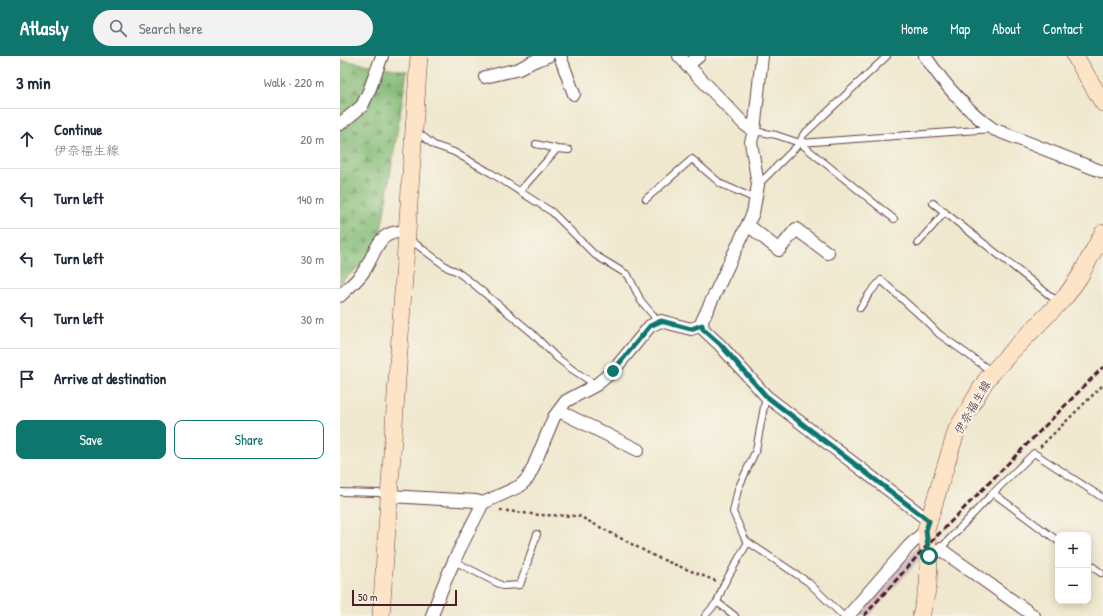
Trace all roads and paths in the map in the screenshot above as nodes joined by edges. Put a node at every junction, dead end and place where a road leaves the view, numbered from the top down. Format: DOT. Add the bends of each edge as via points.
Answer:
graph roads {
  1 [pos="382,56"];
  2 [pos="419,56"];
  3 [pos="548,56"];
  4 [pos="560,56"];
  5 [pos="679,56"];
  6 [pos="699,56"];
  7 [pos="762,56"];
  8 [pos="887,56"];
  9 [pos="925,56"];
  10 [pos="1075,56"];
  11 [pos="687,66"];
  12 [pos="485,77"];
  13 [pos="574,94"];
  14 [pos="1103,104"];
  15 [pos="340,124"];
  16 [pos="993,129"];
  17 [pos="414,130"];
  18 [pos="754,131"];
  19 [pos="800,143"];
  20 [pos="536,144"];
  21 [pos="557,149"];
  22 [pos="569,150"];
  23 [pos="1103,172"];
  24 [pos="758,185"];
  25 [pos="520,191"];
  26 [pos="756,199"];
  27 [pos="646,200"];
  28 [pos="934,203"];
  29 [pos="945,212"];
  30 [pos="894,219"];
  31 [pos="748,225"];
  32 [pos="1103,233"];
  33 [pos="407,234"];
  34 [pos="918,243"];
  35 [pos="828,253"];
  36 [pos="340,296"];
  37 [pos="1059,303"];
  38 [pos="860,308"];
  39 [pos="657,323"];
  40 [pos="702,325"];
  41 [pos="993,373"];
  42 [pos="596,384"];
  43 [pos="1103,385"];
  44 [pos="766,396"];
  45 [pos="559,411"];
  46 [pos="638,450"];
  47 [pos="1034,453"];
  48 [pos="340,492"];
  49 [pos="993,494"];
  50 [pos="390,496"];
  51 [pos="1103,498"];
  52 [pos="483,503"];
  53 [pos="927,526"];
  54 [pos="537,534"];
  55 [pos="1055,539"];
  56 [pos="748,542"];
  57 [pos="935,553"];
  58 [pos="454,561"];
  59 [pos="1091,565"];
  60 [pos="1101,573"];
  61 [pos="724,584"];
  62 [pos="717,602"];
  63 [pos="381,616"];
  64 [pos="432,616"];
  65 [pos="705,616"];
  66 [pos="735,616"];
  67 [pos="843,616"];
  68 [pos="848,616"];
  69 [pos="921,616"];
  70 [pos="1034,616"];
  1 -- 15 [label="street" via="362,106"];
  2 -- 17 [label="street"];
  3 -- 12 [label="street" via="519,69"];
  4 -- 13 [label="street"];
  5 -- 11 [label="street"];
  6 -- 11 [label="street"];
  7 -- 18 [label="street"];
  8 -- 19 [label="lane" via="803,136"];
  9 -- 16 [label="street" via="961,102"];
  10 -- 14 [label="street"];
  11 -- 18 [label="street"];
  16 -- 19 [label="lane"];
  16 -- 23 [label="street"];
  17 -- 25 [label="lane" via="434,145 454,152"];
  17 -- 33 [label="street"];
  18 -- 19 [label="lane"];
  18 -- 24 [label="street" via="751,142"];
  19 -- 24 [label="lane"];
  19 -- 30 [label="lane"];
  20 -- 21 [label="lane"];
  21 -- 22 [label="lane"];
  21 -- 25 [label="lane"];
  24 -- 26 [label="street"];
  25 -- 39 [label="lane" via="552,212 596,254 628,275 641,301"];
  26 -- 27 [label="lane" via="721,184 692,159"];
  26 -- 31 [label="street"];
  28 -- 29 [label="lane"];
  29 -- 34 [label="lane"];
  29 -- 37 [label="lane"];
  31 -- 35 [label="street" via="779,250 796,229"];
  31 -- 40 [label="street"];
  32 -- 37 [label="street, 伊奈福生線" via="1080,276"];
  33 -- 36 [label="street" via="398,231 387,234 376,246 364,271"];
  33 -- 42 [label="lane" via="448,268 471,282 531,332 556,357"];
  33 -- 50 [label="street"];
  37 -- 41 [label="street, 伊奈福生線"];
  38 -- 41 [label="lane" via="881,280 939,334"];
  39 -- 40 [label="street" via="661,321 691,329"];
  39 -- 42 [label="street" via="650,326 613,371"];
  40 -- 44 [label="street"];
  41 -- 53 [label="street, 伊奈福生線" via="986,380 957,428"];
  42 -- 45 [label="street" via="566,401"];
  43 -- 47 [label="path"];
  44 -- 53 [label="street"];
  44 -- 56 [label="lane" via="756,450 738,489 733,512"];
  45 -- 46 [label="street"];
  45 -- 52 [label="street" via="554,417 528,478 520,486"];
  47 -- 49 [label="lane"];
  47 -- 51 [label="lane"];
  48 -- 50 [label="lane" via="378,493"];
  49 -- 55 [label="lane"];
  49 -- 57 [label="lane"];
  50 -- 52 [label="street"];
  50 -- 63 [label="street"];
  52 -- 58 [label="street"];
  52 -- 61 [label="path" via="489,508 539,515 579,516 656,557"];
  53 -- 57 [label="street, 伊奈福生線"];
  53 -- 68 [label="street"];
  54 -- 58 [label="lane" via="520,585 503,586"];
  56 -- 61 [label="lane"];
  56 -- 67 [label="lane" via="808,582"];
  57 -- 69 [label="street, 伊奈福生線"];
  57 -- 70 [label="street"];
  58 -- 64 [label="street"];
  59 -- 60 [label="lane"];
  61 -- 62 [label="lane"];
  62 -- 65 [label="lane"];
  62 -- 66 [label="lane"];
}
